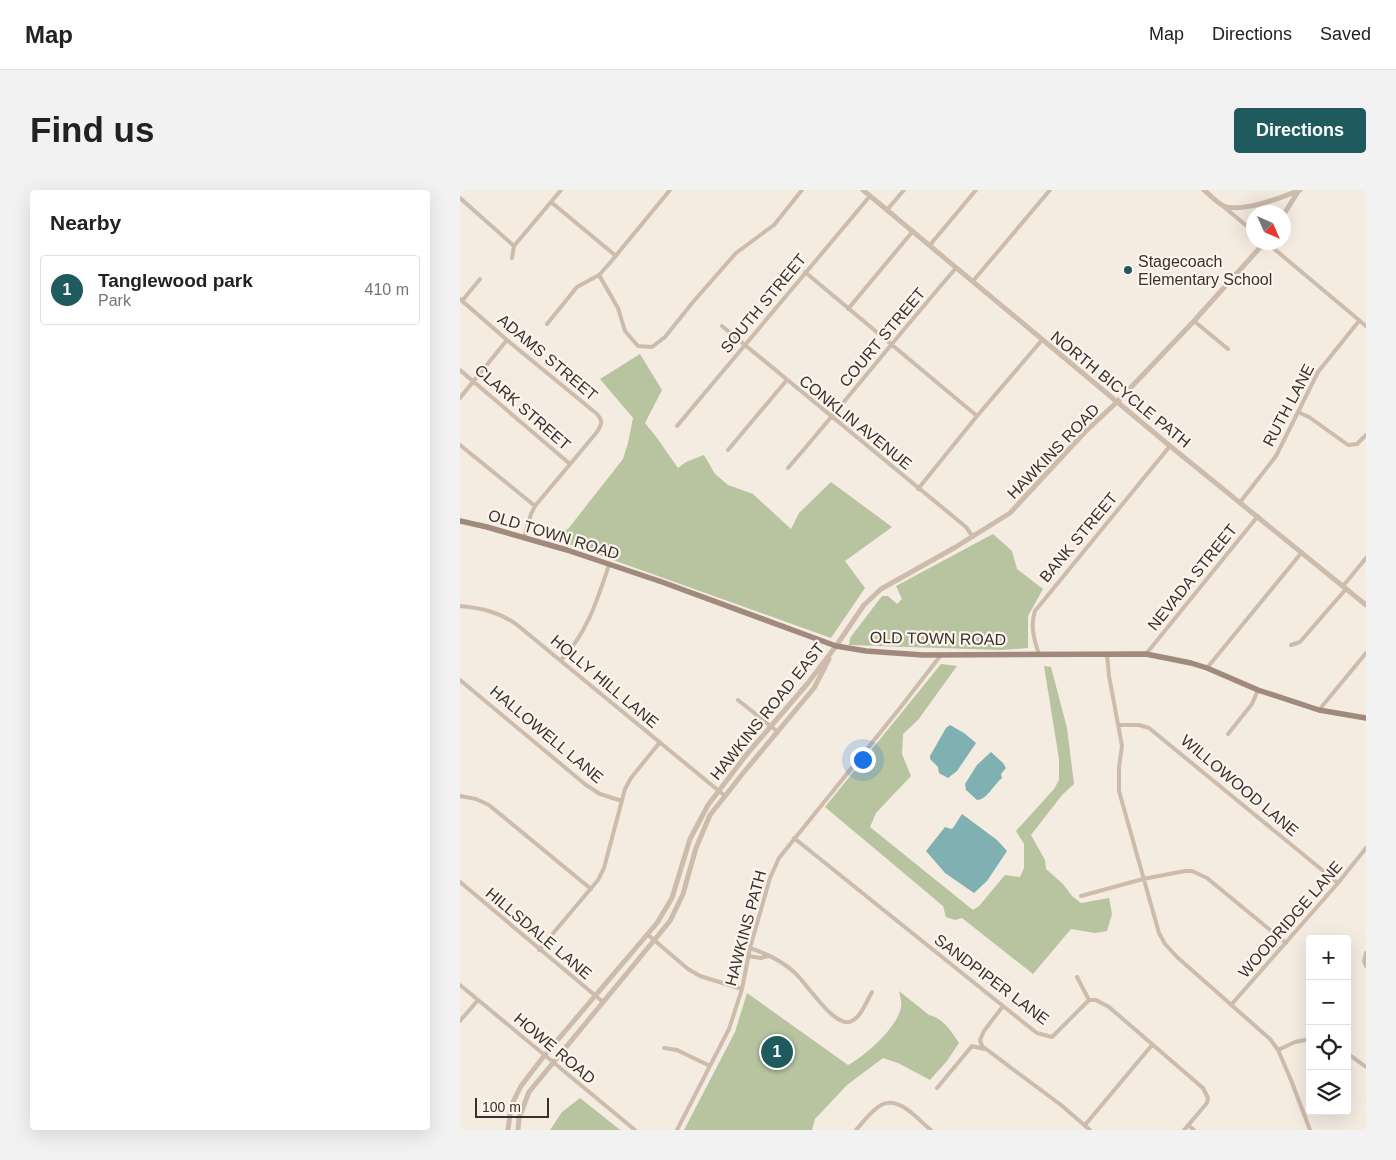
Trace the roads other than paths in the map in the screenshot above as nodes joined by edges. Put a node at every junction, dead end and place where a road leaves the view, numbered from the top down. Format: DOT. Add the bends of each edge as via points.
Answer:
graph roads {
  1 [pos="561,190"];
  2 [pos="670,190"];
  3 [pos="802,190"];
  4 [pos="863,190"];
  5 [pos="904,190"];
  6 [pos="976,190"];
  7 [pos="1050,190"];
  8 [pos="1204,190"];
  9 [pos="1299,190"];
  10 [pos="870,196"];
  11 [pos="460,198"];
  12 [pos="551,202"];
  13 [pos="1290,205"];
  14 [pos="1224,207"];
  15 [pos="887,210"];
  16 [pos="1246,225"];
  17 [pos="913,231"];
  18 [pos="930,245"];
  19 [pos="514,246"];
  20 [pos="1259,250"];
  21 [pos="1275,250"];
  22 [pos="616,256"];
  23 [pos="512,258"];
  24 [pos="956,268"];
  25 [pos="805,272"];
  26 [pos="599,275"];
  27 [pos="480,279"];
  28 [pos="973,281"];
  29 [pos="461,300"];
  30 [pos="848,309"];
  31 [pos="1194,321"];
  32 [pos="1359,321"];
  33 [pos="547,324"];
  34 [pos="722,326"];
  35 [pos="1366,326"];
  36 [pos="507,340"];
  37 [pos="1042,340"];
  38 [pos="891,344"];
  39 [pos="744,345"];
  40 [pos="1228,350"];
  41 [pos="460,370"];
  42 [pos="786,380"];
  43 [pos="473,382"];
  44 [pos="460,398"];
  45 [pos="1118,401"];
  46 [pos="1298,412"];
  47 [pos="977,416"];
  48 [pos="832,418"];
  49 [pos="677,426"];
  50 [pos="1366,435"];
  51 [pos="460,445"];
  52 [pos="1170,446"];
  53 [pos="728,450"];
  54 [pos="570,464"];
  55 [pos="788,468"];
  56 [pos="918,489"];
  57 [pos="1241,501"];
  58 [pos="535,506"];
  59 [pos="1258,516"];
  60 [pos="460,521"];
  61 [pos="524,537"];
  62 [pos="973,537"];
  63 [pos="1302,552"];
  64 [pos="1366,558"];
  65 [pos="608,565"];
  66 [pos="1344,588"];
  67 [pos="1366,605"];
  68 [pos="460,606"];
  69 [pos="1291,645"];
  70 [pos="836,646"];
  71 [pos="1366,653"];
  72 [pos="1040,654"];
  73 [pos="1107,654"];
  74 [pos="1146,654"];
  75 [pos="941,655"];
  76 [pos="561,660"];
  77 [pos="1207,668"];
  78 [pos="460,680"];
  79 [pos="1258,690"];
  80 [pos="738,700"];
  81 [pos="1319,710"];
  82 [pos="1366,718"];
  83 [pos="1119,725"];
  84 [pos="770,726"];
  85 [pos="778,732"];
  86 [pos="1228,734"];
  87 [pos="660,742"];
  88 [pos="718,790"];
  89 [pos="460,796"];
  90 [pos="725,796"];
  91 [pos="622,801"];
  92 [pos="794,838"];
  93 [pos="1366,848"];
  94 [pos="1143,879"];
  95 [pos="460,882"];
  96 [pos="1338,883"];
  97 [pos="591,889"];
  98 [pos="1081,896"];
  99 [pos="647,934"];
  100 [pos="655,940"];
  101 [pos="1286,942"];
  102 [pos="750,948"];
  103 [pos="539,950"];
  104 [pos="1366,953"];
  105 [pos="748,956"];
  106 [pos="768,956"];
  107 [pos="1366,966"];
  108 [pos="1076,977"];
  109 [pos="460,985"];
  110 [pos="742,989"];
  111 [pos="872,992"];
  112 [pos="596,996"];
  113 [pos="478,1000"];
  114 [pos="1089,1000"];
  115 [pos="603,1002"];
  116 [pos="1231,1005"];
  117 [pos="1003,1006"];
  118 [pos="460,1021"];
  119 [pos="1306,1039"];
  120 [pos="1152,1045"];
  121 [pos="664,1048"];
  122 [pos="984,1049"];
  123 [pos="1278,1050"];
  124 [pos="544,1056"];
  125 [pos="1351,1056"];
  126 [pos="554,1063"];
  127 [pos="710,1066"];
  128 [pos="1366,1067"];
  129 [pos="938,1088"];
  130 [pos="1084,1125"];
  131 [pos="1188,1125"];
  132 [pos="508,1130"];
  133 [pos="518,1130"];
  134 [pos="635,1130"];
  135 [pos="676,1130"];
  136 [pos="856,1130"];
  137 [pos="931,1130"];
  138 [pos="1090,1130"];
  139 [pos="1184,1130"];
  140 [pos="1194,1130"];
  141 [pos="1310,1130"];
  1 -- 12 [label="street"];
  2 -- 22 [label="street"];
  3 -- 26 [label="street" via="774,225 743,247 665,337 652,347 638,346 626,331 618,308"];
  4 -- 10 [label="street, NORTH BICYCLE PATH"];
  5 -- 15 [label="street"];
  6 -- 18 [label="street"];
  7 -- 28 [label="street"];
  8 -- 14 [label="street"];
  9 -- 13 [label="street"];
  9 -- 14 [label="street" via="1260,204"];
  10 -- 15 [label="street, NORTH BICYCLE PATH"];
  10 -- 25 [label="street, SOUTH STREET"];
  11 -- 19 [label="street"];
  12 -- 19 [label="street"];
  12 -- 22 [label="street"];
  14 -- 16 [label="street"];
  15 -- 17 [label="street, NORTH BICYCLE PATH"];
  17 -- 18 [label="street, NORTH BICYCLE PATH"];
  17 -- 30 [label="street"];
  18 -- 24 [label="street, NORTH BICYCLE PATH"];
  19 -- 23 [label="street"];
  20 -- 31 [label="street, HAWKINS ROAD"];
  21 -- 32 [label="street"];
  22 -- 26 [label="street"];
  24 -- 28 [label="street, NORTH BICYCLE PATH"];
  24 -- 38 [label="street, COURT STREET"];
  25 -- 30 [label="street"];
  25 -- 39 [label="street, SOUTH STREET"];
  26 -- 33 [label="street" via="577,287"];
  27 -- 29 [label="street"];
  28 -- 37 [label="street, NORTH BICYCLE PATH"];
  29 -- 36 [label="street, ADAMS STREET"];
  30 -- 38 [label="street"];
  31 -- 40 [label="street"];
  31 -- 45 [label="street, HAWKINS ROAD"];
  32 -- 35 [label="street"];
  32 -- 46 [label="street, RUTH LANE" via="1318,372"];
  34 -- 39 [label="street, CONKLIN AVENUE"];
  36 -- 43 [label="street"];
  36 -- 54 [label="street, ADAMS STREET" via="600,418 601,426"];
  37 -- 45 [label="street, NORTH BICYCLE PATH"];
  37 -- 47 [label="street"];
  38 -- 47 [label="street"];
  38 -- 48 [label="street, COURT STREET"];
  39 -- 42 [label="street, CONKLIN AVENUE"];
  39 -- 49 [label="street, SOUTH STREET"];
  41 -- 43 [label="street, CLARK STREET"];
  42 -- 48 [label="street, CONKLIN AVENUE"];
  42 -- 53 [label="street"];
  43 -- 44 [label="street"];
  43 -- 54 [label="street, CLARK STREET"];
  45 -- 52 [label="street, NORTH BICYCLE PATH"];
  45 -- 62 [label="street, HAWKINS ROAD" via="1010,513"];
  46 -- 50 [label="street" via="1348,445 1357,444"];
  46 -- 57 [label="street, RUTH LANE" via="1270,464"];
  47 -- 56 [label="street"];
  48 -- 55 [label="street, COURT STREET"];
  48 -- 56 [label="street, CONKLIN AVENUE"];
  51 -- 58 [label="street"];
  52 -- 57 [label="street, NORTH BICYCLE PATH"];
  52 -- 72 [label="street, BANK STREET" via="1035,611 1033,630"];
  54 -- 58 [label="street, ADAMS STREET"];
  56 -- 62 [label="street, CONKLIN AVENUE" via="966,527"];
  57 -- 59 [label="street, NORTH BICYCLE PATH"];
  58 -- 61 [label="street, ADAMS STREET"];
  59 -- 63 [label="street, NORTH BICYCLE PATH"];
  59 -- 74 [label="street, NEVADA STREET"];
  60 -- 61 [label="main road, OLD TOWN ROAD"];
  61 -- 65 [label="main road, OLD TOWN ROAD"];
  62 -- 70 [label="street, HAWKINS ROAD" via="881,589 864,605"];
  63 -- 66 [label="street, NORTH BICYCLE PATH"];
  63 -- 77 [label="street"];
  64 -- 66 [label="street"];
  65 -- 70 [label="main road, OLD TOWN ROAD"];
  65 -- 76 [label="street" via="587,625"];
  66 -- 67 [label="street, NORTH BICYCLE PATH"];
  66 -- 69 [label="street" via="1300,642"];
  68 -- 76 [label="street, HOLLY HILL LANE" via="483,609 507,618"];
  70 -- 75 [label="main road, OLD TOWN ROAD"];
  70 -- 84 [label="street, HAWKINS ROAD EAST"];
  70 -- 85 [label="street, HAWKINS ROAD EAST" via="814,688"];
  71 -- 81 [label="street"];
  72 -- 73 [label="main road, OLD TOWN ROAD"];
  72 -- 75 [label="main road, OLD TOWN ROAD"];
  73 -- 74 [label="main road, OLD TOWN ROAD"];
  73 -- 83 [label="street"];
  74 -- 77 [label="main road, OLD TOWN ROAD"];
  75 -- 92 [label="street, HAWKINS PATH"];
  76 -- 87 [label="street, HOLLY HILL LANE"];
  77 -- 79 [label="main road, OLD TOWN ROAD"];
  78 -- 91 [label="street, HALLOWELL LANE" via="586,785 600,794"];
  79 -- 81 [label="main road, OLD TOWN ROAD"];
  79 -- 86 [label="street" via="1252,704"];
  80 -- 84 [label="street"];
  81 -- 82 [label="main road, OLD TOWN ROAD"];
  83 -- 94 [label="street" via="1122,746 1119,791"];
  83 -- 96 [label="street, WILLOWOOD LANE" via="1139,724 1149,728"];
  84 -- 85 [label="street"];
  84 -- 88 [label="street, HAWKINS ROAD EAST"];
  85 -- 90 [label="street, HAWKINS ROAD EAST"];
  87 -- 88 [label="street, HOLLY HILL LANE"];
  87 -- 91 [label="street" via="631,778"];
  88 -- 90 [label="street, HOLLY HILL LANE"];
  88 -- 99 [label="street, HAWKINS ROAD EAST" via="694,828 668,907"];
  89 -- 97 [label="street" via="489,805"];
  90 -- 100 [label="street, HAWKINS ROAD EAST" via="710,815 675,913"];
  91 -- 97 [label="street" via="604,868"];
  92 -- 102 [label="street, HAWKINS PATH" via="778,858 770,878"];
  92 -- 117 [label="street, SANDPIPER LANE"];
  93 -- 96 [label="street, WOODRIDGE LANE"];
  94 -- 98 [label="street"];
  94 -- 101 [label="street" via="1185,871 1199,874"];
  94 -- 116 [label="street" via="1164,944"];
  95 -- 103 [label="street, HILLSDALE LANE"];
  96 -- 101 [label="street, WOODRIDGE LANE"];
  97 -- 103 [label="street"];
  99 -- 100 [label="street"];
  99 -- 112 [label="street, HAWKINS ROAD EAST"];
  100 -- 110 [label="street" via="700,976"];
  100 -- 115 [label="street, HAWKINS ROAD EAST"];
  101 -- 116 [label="street, WOODRIDGE LANE"];
  102 -- 105 [label="street, HAWKINS PATH"];
  102 -- 106 [label="street"];
  103 -- 112 [label="street, HILLSDALE LANE"];
  104 -- 107 [label="street"];
  105 -- 106 [label="street"];
  105 -- 110 [label="street, HAWKINS PATH"];
  106 -- 111 [label="street" via="795,972 823,1005 841,1020 848,1022 859,1015"];
  108 -- 114 [label="street"];
  109 -- 113 [label="street, HOWE ROAD"];
  110 -- 127 [label="street, HAWKINS PATH" via="729,1029"];
  112 -- 115 [label="street, HILLSDALE LANE"];
  112 -- 124 [label="street, HAWKINS ROAD EAST"];
  113 -- 118 [label="street"];
  113 -- 124 [label="street, HOWE ROAD"];
  114 -- 117 [label="street, SANDPIPER LANE" via="1052,1037 1037,1033"];
  114 -- 120 [label="street" via="1109,1007"];
  115 -- 126 [label="street, HAWKINS ROAD EAST"];
  116 -- 123 [label="street" via="1270,1038"];
  117 -- 122 [label="street" via="980,1040"];
  119 -- 123 [label="street"];
  120 -- 130 [label="street"];
  120 -- 131 [label="street" via="1206,1093 1207,1103"];
  121 -- 127 [label="street" via="677,1050"];
  122 -- 129 [label="street" via="972,1046"];
  122 -- 130 [label="street"];
  123 -- 141 [label="street"];
  124 -- 126 [label="street, HOWE ROAD"];
  124 -- 132 [label="street, HAWKINS ROAD EAST" via="516,1095 509,1114"];
  125 -- 128 [label="street"];
  126 -- 133 [label="street, HAWKINS ROAD EAST" via="529,1092"];
  126 -- 134 [label="street, HOWE ROAD"];
  127 -- 135 [label="street, HAWKINS PATH"];
  130 -- 138 [label="street"];
  131 -- 139 [label="street"];
  131 -- 140 [label="street"];
  136 -- 137 [label="street" via="880,1106 891,1102 900,1105"];
}
